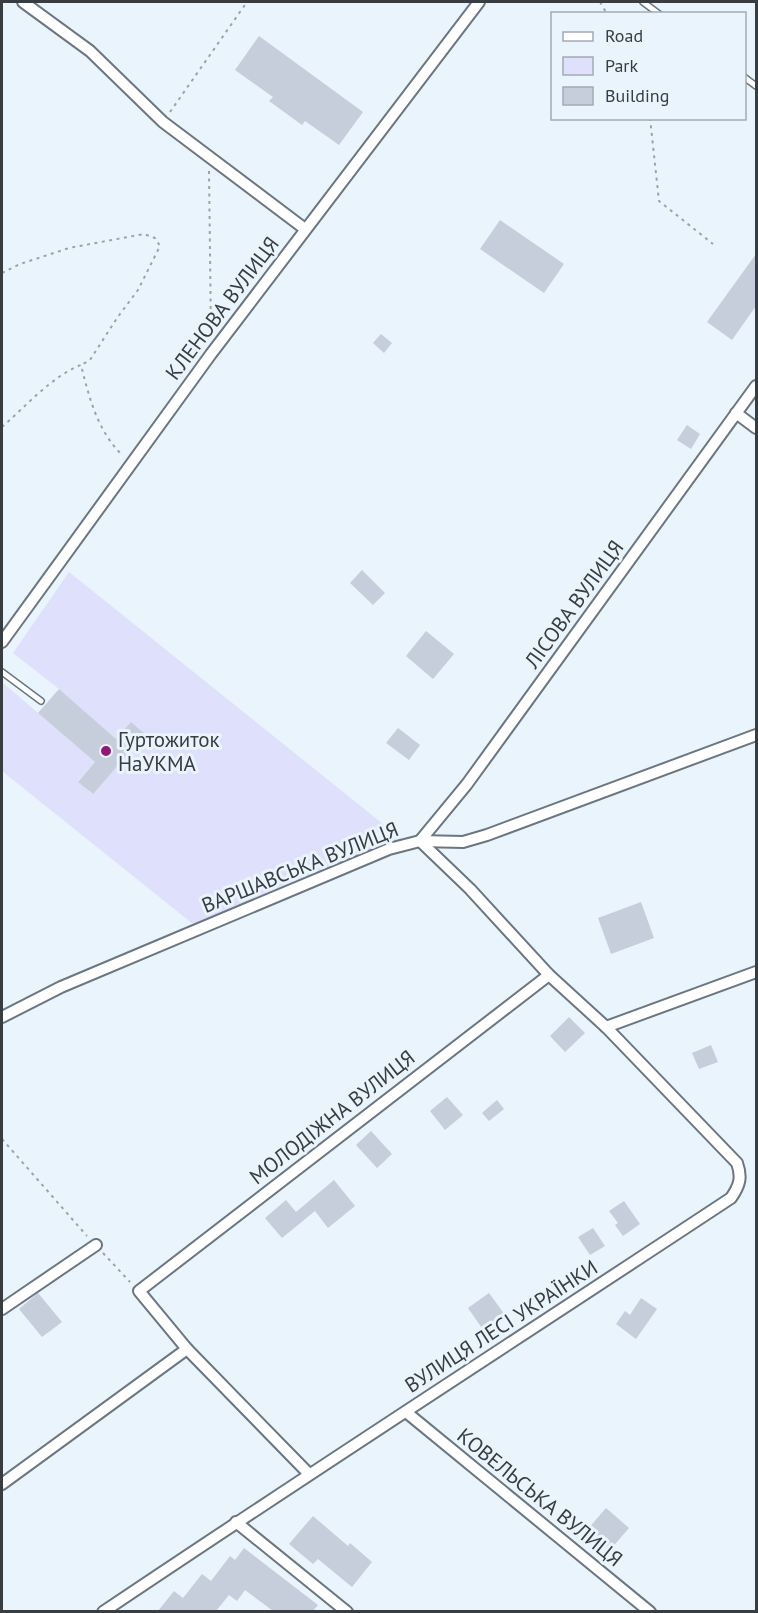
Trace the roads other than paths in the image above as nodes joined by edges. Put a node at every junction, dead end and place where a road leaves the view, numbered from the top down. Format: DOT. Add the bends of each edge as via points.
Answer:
graph roads {
  1 [pos="23,2"];
  2 [pos="479,2"];
  3 [pos="643,2"];
  4 [pos="656,12"];
  5 [pos="305,229"];
  6 [pos="756,386"];
  7 [pos="736,413"];
  8 [pos="756,428"];
  9 [pos="2,642"];
  10 [pos="2,672"];
  11 [pos="41,701"];
  12 [pos="756,735"];
  13 [pos="420,842"];
  14 [pos="756,972"];
  15 [pos="549,975"];
  16 [pos="2,1017"];
  17 [pos="606,1027"];
  18 [pos="96,1245"];
  19 [pos="2,1309"];
  20 [pos="187,1349"];
  21 [pos="406,1412"];
  22 [pos="309,1474"];
  23 [pos="2,1484"];
  24 [pos="236,1522"];
  25 [pos="103,1611"];
  26 [pos="347,1611"];
  27 [pos="650,1611"];
  1 -- 5 [label="street" via="90,51 164,122"];
  2 -- 5 [label="street, КЛЕНОВА ВУЛИЦЯ"];
  3 -- 4 [label="lane"];
  5 -- 9 [label="street, КЛЕНОВА ВУЛИЦЯ"];
  6 -- 7 [label="street, ЛІСОВА ВУЛИЦЯ"];
  7 -- 8 [label="street"];
  7 -- 13 [label="street, ЛІСОВА ВУЛИЦЯ" via="467,784"];
  10 -- 11 [label="lane"];
  12 -- 13 [label="street, ВАРШАВСЬКА ВУЛИЦЯ" via="487,835 452,843"];
  13 -- 15 [label="street" via="470,889"];
  13 -- 16 [label="street, ВАРШАВСЬКА ВУЛИЦЯ" via="379,852 61,987"];
  14 -- 17 [label="street"];
  15 -- 17 [label="street"];
  15 -- 20 [label="street, МОЛОДІЖНА ВУЛИЦЯ" via="139,1291"];
  17 -- 21 [label="street, ВУЛИЦЯ ЛЕСІ УКРАЇНКИ" via="737,1163 741,1175 738,1187 731,1198"];
  18 -- 19 [label="street"];
  20 -- 22 [label="street"];
  20 -- 23 [label="street"];
  21 -- 22 [label="street, ВУЛИЦЯ ЛЕСІ УКРАЇНКИ"];
  21 -- 27 [label="street, КОВЕЛЬСЬКА ВУЛИЦЯ"];
  22 -- 24 [label="street, ВУЛИЦЯ ЛЕСІ УКРАЇНКИ"];
  24 -- 25 [label="street, ВУЛИЦЯ ЛЕСІ УКРАЇНКИ"];
  24 -- 26 [label="street"];
}
